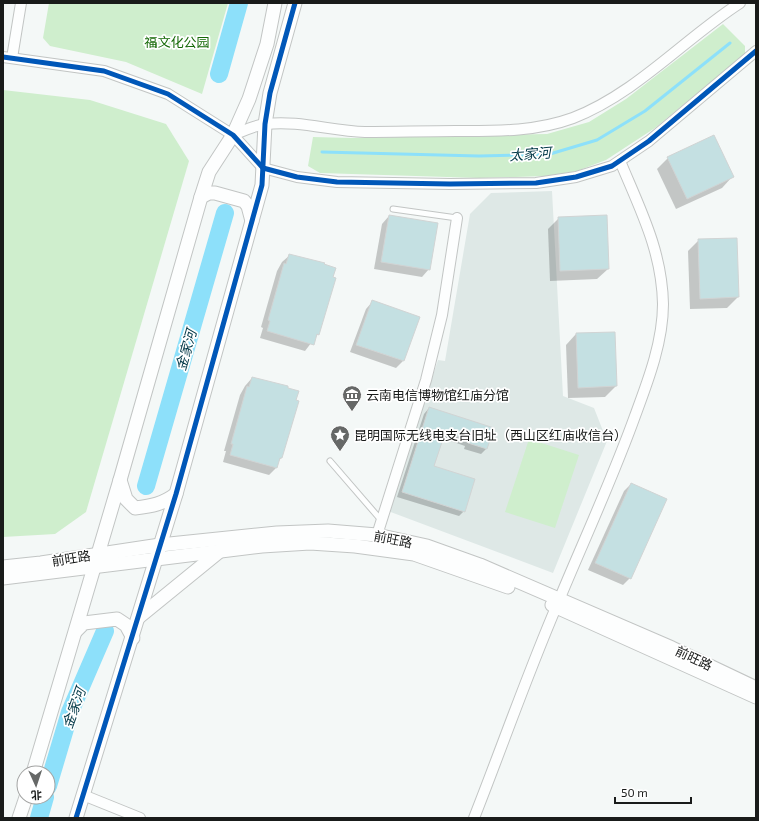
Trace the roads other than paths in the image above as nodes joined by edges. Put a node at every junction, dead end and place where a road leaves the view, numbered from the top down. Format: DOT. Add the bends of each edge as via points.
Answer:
graph roads {
  1 [pos="22,3"];
  2 [pos="275,3"];
  3 [pos="295,3"];
  4 [pos="740,3"];
  5 [pos="756,51"];
  6 [pos="7,58"];
  7 [pos="265,124"];
  8 [pos="233,135"];
  9 [pos="620,161"];
  10 [pos="263,168"];
  11 [pos="201,197"];
  12 [pos="393,208"];
  13 [pos="457,218"];
  14 [pos="252,221"];
  15 [pos="330,461"];
  16 [pos="120,480"];
  17 [pos="176,494"];
  18 [pos="381,520"];
  19 [pos="377,535"];
  20 [pos="160,545"];
  21 [pos="220,551"];
  22 [pos="98,554"];
  23 [pos="156,559"];
  24 [pos="3,567"];
  25 [pos="95,567"];
  26 [pos="3,578"];
  27 [pos="558,603"];
  28 [pos="139,617"];
  29 [pos="76,631"];
  30 [pos="132,638"];
  31 [pos="756,688"];
  32 [pos="756,697"];
  33 [pos="35,765"];
  34 [pos="83,795"];
  35 [pos="23,805"];
  36 [pos="19,818"];
  37 [pos="76,818"];
  38 [pos="140,818"];
  39 [pos="474,818"];
  1 -- 6 [label="street"];
  2 -- 8 [label="street" via="267,44 249,100"];
  3 -- 7 [label="street" via="270,93"];
  4 -- 7 [label="street" via="640,80 580,114 543,127 345,132 292,124"];
  5 -- 9 [label="street" via="649,141"];
  6 -- 8 [label="street" via="104,71 168,94"];
  7 -- 8 [label="street"];
  7 -- 10 [label="street"];
  8 -- 10 [label="street"];
  8 -- 11 [label="street" via="209,172"];
  9 -- 10 [label="street" via="576,177 536,183 337,182 297,177"];
  9 -- 27 [label="street" via="644,217 660,267 662,329 644,392 617,466"];
  10 -- 14 [label="street" via="262,185"];
  11 -- 14 [label="street" via="215,193 244,201"];
  11 -- 16 [label="street"];
  12 -- 13 [label="lane"];
  13 -- 18 [label="street" via="442,315 426,380"];
  14 -- 17 [label="street"];
  15 -- 18 [label="lane"];
  16 -- 17 [label="street" via="126,499 135,508 164,503"];
  16 -- 22 [label="street"];
  17 -- 20 [label="street"];
  18 -- 19 [label="street"];
  19 -- 20 [label="street, 前旺路" via="328,531 277,533"];
  19 -- 27 [label="street, 前旺路" via="428,546 480,565"];
  20 -- 22 [label="street, 前旺路"];
  20 -- 23 [label="street"];
  21 -- 23 [label="street, 前旺路"];
  21 -- 27 [label="street, 前旺路" via="310,543 414,554"];
  21 -- 28 [label="street"];
  22 -- 24 [label="street, 前旺路"];
  22 -- 25 [label="street"];
  23 -- 25 [label="street, 前旺路"];
  23 -- 28 [label="street"];
  25 -- 26 [label="street, 前旺路"];
  25 -- 29 [label="street"];
  27 -- 31 [label="street, 前旺路" via="672,648"];
  27 -- 32 [label="street, 前旺路"];
  27 -- 39 [label="street"];
  28 -- 30 [label="street"];
  29 -- 30 [label="street" via="84,623 117,619 126,625"];
  29 -- 33 [label="street"];
  30 -- 34 [label="street"];
  34 -- 37 [label="street"];
  34 -- 38 [label="street"];
  35 -- 36 [label="street"];
}
